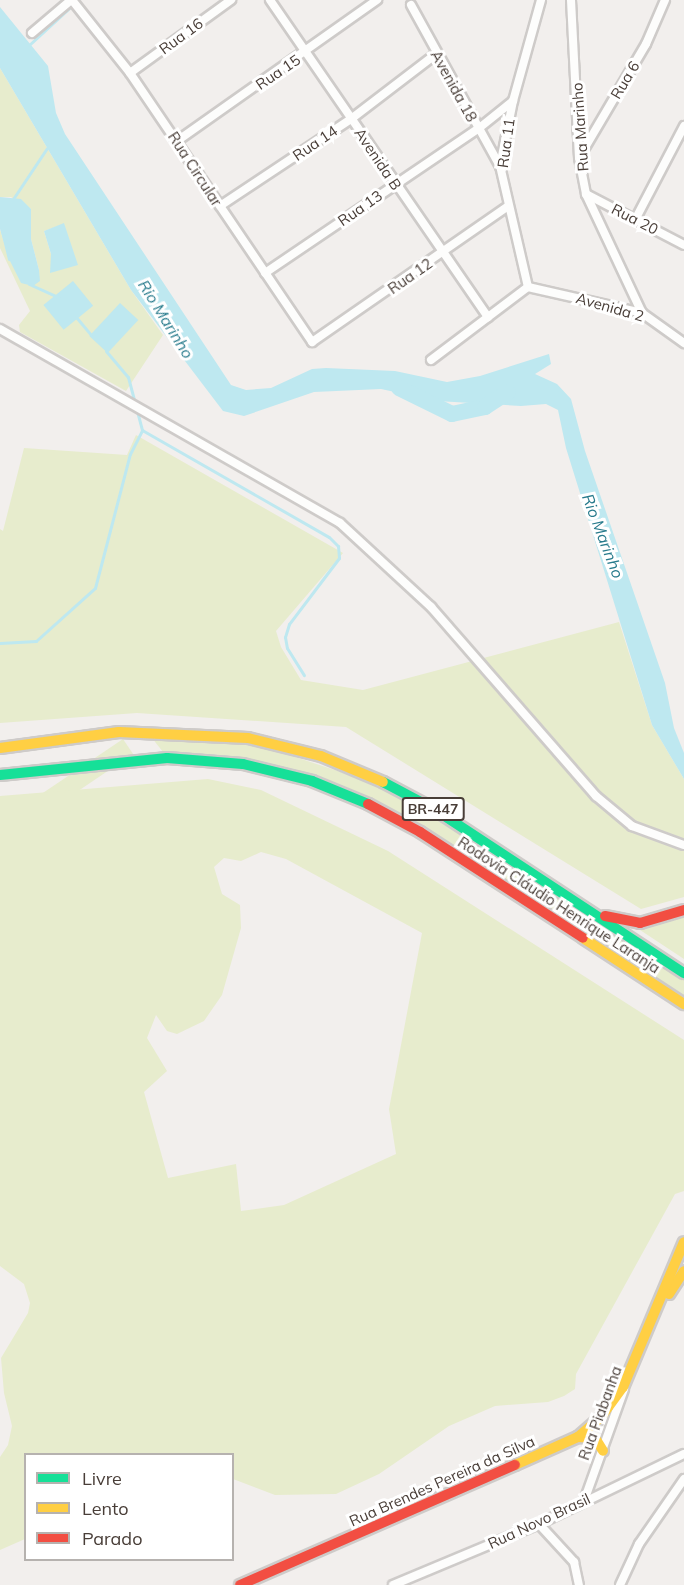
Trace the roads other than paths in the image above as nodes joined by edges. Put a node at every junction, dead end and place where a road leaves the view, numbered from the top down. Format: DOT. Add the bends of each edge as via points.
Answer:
graph roads {
  1 [pos="231,0"];
  2 [pos="270,0"];
  3 [pos="377,0"];
  4 [pos="541,0"];
  5 [pos="571,0"];
  6 [pos="665,0"];
  7 [pos="74,2"];
  8 [pos="411,5"];
  9 [pos="33,33"];
  10 [pos="305,53"];
  11 [pos="436,54"];
  12 [pos="130,73"];
  13 [pos="513,101"];
  14 [pos="351,119"];
  15 [pos="684,126"];
  16 [pos="478,129"];
  17 [pos="177,141"];
  18 [pos="579,158"];
  19 [pos="500,166"];
  20 [pos="394,184"];
  21 [pos="586,194"];
  22 [pos="220,206"];
  23 [pos="507,207"];
  24 [pos="636,218"];
  25 [pos="684,245"];
  26 [pos="442,254"];
  27 [pos="265,273"];
  28 [pos="528,287"];
  29 [pos="642,313"];
  30 [pos="488,317"];
  31 [pos="0,329"];
  32 [pos="672,333"];
  33 [pos="684,337"];
  34 [pos="312,342"];
  35 [pos="684,344"];
  36 [pos="431,360"];
  37 [pos="0,748"];
  38 [pos="0,775"];
  39 [pos="684,845"];
  40 [pos="576,903"];
  41 [pos="684,910"];
  42 [pos="684,973"];
  43 [pos="684,1004"];
  44 [pos="684,1242"];
  45 [pos="684,1271"];
  46 [pos="646,1337"];
  47 [pos="630,1372"];
  48 [pos="578,1437"];
  49 [pos="603,1451"];
  50 [pos="684,1454"];
  51 [pos="684,1479"];
  52 [pos="584,1501"];
  53 [pos="539,1524"];
  54 [pos="240,1585"];
  55 [pos="393,1585"];
  56 [pos="579,1585"];
  57 [pos="620,1585"];
  1 -- 12 [label="street, Rua 16"];
  2 -- 10 [label="street, Avenida B"];
  3 -- 10 [label="street, Rua 15"];
  4 -- 13 [label="street, Rua 11"];
  5 -- 18 [label="street, Rua Marinho"];
  6 -- 18 [label="street, Rua 6" via="646,44"];
  7 -- 9 [label="street"];
  7 -- 12 [label="street, Rua Circular"];
  8 -- 11 [label="street, Avenida 18"];
  10 -- 14 [label="street, Avenida B"];
  10 -- 17 [label="street, Rua 15"];
  11 -- 14 [label="street, Rua 14"];
  11 -- 16 [label="street, Avenida 18"];
  12 -- 17 [label="street, Rua Circular"];
  13 -- 16 [label="street, Rua 13"];
  13 -- 19 [label="street, Rua 11"];
  14 -- 20 [label="street, Avenida B"];
  14 -- 22 [label="street, Rua 14"];
  15 -- 24 [label="street"];
  16 -- 19 [label="street, Avenida 18"];
  16 -- 20 [label="street, Rua 13"];
  17 -- 22 [label="street, Rua Circular"];
  18 -- 21 [label="street, Rua Marinho"];
  19 -- 23 [label="street, Rua 11"];
  20 -- 26 [label="street, Avenida B"];
  20 -- 27 [label="street, Rua 13"];
  21 -- 24 [label="street, Rua 20"];
  21 -- 29 [label="street, Rua Marinho"];
  22 -- 27 [label="street, Rua Circular"];
  23 -- 26 [label="street, Rua 12"];
  23 -- 28 [label="street, Rua 11"];
  24 -- 25 [label="street, Rua 20"];
  26 -- 30 [label="street, Avenida B"];
  26 -- 34 [label="street, Rua 12"];
  27 -- 34 [label="street, Rua Circular"];
  28 -- 29 [label="street, Avenida 2"];
  28 -- 30 [label="street"];
  29 -- 32 [label="street, Avenida 2"];
  30 -- 36 [label="street"];
  31 -- 39 [label="street" via="340,523 430,607 596,796 632,826"];
  32 -- 33 [label="street"];
  32 -- 35 [label="street, Avenida 2"];
  37 -- 40 [label="main road, Rodovia Cláudio Henrique Laranja / BR-447" via="119,732 248,738 344,765 434,809"];
  38 -- 43 [label="main road, Rodovia Cláudio Henrique Laranja / BR-447" via="167,758 267,769 357,798 420,832"];
  40 -- 41 [label="main road" via="631,923 657,921"];
  40 -- 42 [label="main road, Rodovia Cláudio Henrique Laranja / BR-447"];
  44 -- 46 [label="main road, Rua Piabanha"];
  45 -- 46 [label="main road, Rua Piabanha"];
  46 -- 47 [label="main road, Rua Piabanha"];
  47 -- 48 [label="main road, Rua Brendes Pereira da Silva" via="609,1408"];
  47 -- 49 [label="street, Rua Piabanha"];
  48 -- 49 [label="main road" via="595,1438"];
  48 -- 54 [label="main road, Rua Brendes Pereira da Silva"];
  49 -- 52 [label="street, Rua Piabanha"];
  50 -- 52 [label="street, Rua Novo Brasil"];
  51 -- 57 [label="street" via="639,1544"];
  52 -- 53 [label="street, Rua Novo Brasil"];
  53 -- 55 [label="street, Rua Novo Brasil"];
  53 -- 56 [label="street" via="574,1562"];
}
